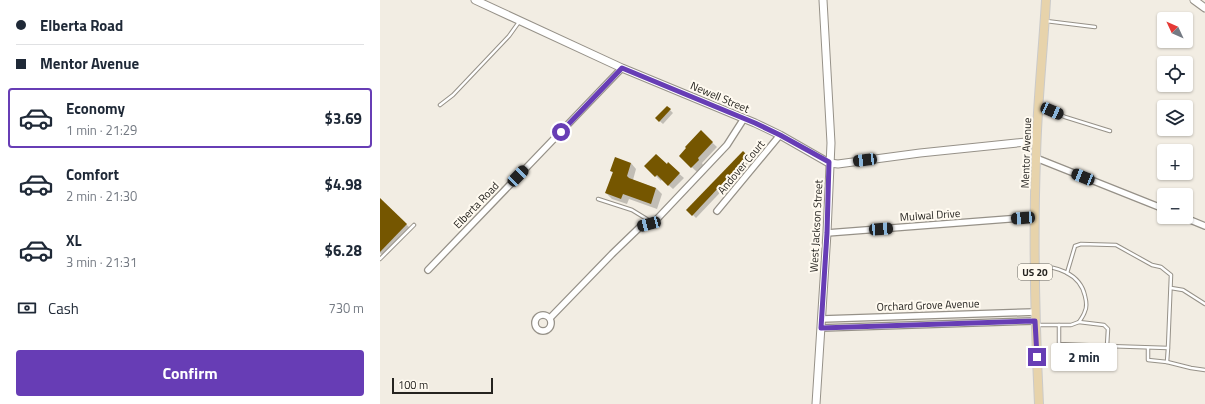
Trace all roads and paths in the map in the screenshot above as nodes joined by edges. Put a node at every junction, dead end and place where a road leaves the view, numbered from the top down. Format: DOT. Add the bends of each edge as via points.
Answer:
graph roads {
  1 [pos="475,0"];
  2 [pos="823,0"];
  3 [pos="1046,0"];
  4 [pos="1194,0"];
  5 [pos="1205,8"];
  6 [pos="520,21"];
  7 [pos="1045,21"];
  8 [pos="1095,27"];
  9 [pos="622,68"];
  10 [pos="440,105"];
  11 [pos="1039,109"];
  12 [pos="743,120"];
  13 [pos="1110,131"];
  14 [pos="780,135"];
  15 [pos="1036,141"];
  16 [pos="1036,158"];
  17 [pos="829,162"];
  18 [pos="598,199"];
  19 [pos="1157,207"];
  20 [pos="717,211"];
  21 [pos="1034,217"];
  22 [pos="1193,221"];
  23 [pos="652,222"];
  24 [pos="414,225"];
  25 [pos="1205,226"];
  26 [pos="827,233"];
  27 [pos="380,259"];
  28 [pos="1035,266"];
  29 [pos="428,270"];
  30 [pos="1067,273"];
  31 [pos="1171,288"];
  32 [pos="1205,304"];
  33 [pos="1035,312"];
  34 [pos="550,318"];
  35 [pos="822,319"];
  36 [pos="1079,322"];
  37 [pos="1035,323"];
  38 [pos="1058,325"];
  39 [pos="821,328"];
  40 [pos="1107,346"];
  41 [pos="1148,348"];
  42 [pos="1168,348"];
  43 [pos="1167,362"];
  44 [pos="1205,370"];
  45 [pos="816,404"];
  46 [pos="1039,404"];
  1 -- 6 [label="street, Newell Street"];
  2 -- 17 [label="street, West Jackson Street" via="831,143"];
  3 -- 7 [label="main road, Mentor Avenue / US 20"];
  4 -- 5 [label="street"];
  6 -- 9 [label="street, Newell Street"];
  6 -- 10 [label="lane" via="453,95"];
  7 -- 8 [label="lane"];
  7 -- 11 [label="main road, Mentor Avenue / US 20"];
  9 -- 12 [label="street, Newell Street"];
  9 -- 29 [label="street, Elberta Road"];
  11 -- 13 [label="lane"];
  11 -- 15 [label="main road, Mentor Avenue / US 20"];
  12 -- 14 [label="street, Newell Street"];
  12 -- 23 [label="street" via="727,145"];
  14 -- 17 [label="street, Newell Street"];
  14 -- 20 [label="street, Andover Court"];
  15 -- 16 [label="main road, Mentor Avenue / US 20"];
  15 -- 17 [label="street, Newell Street" via="838,164"];
  16 -- 19 [label="street"];
  16 -- 21 [label="main road, Mentor Avenue / US 20"];
  17 -- 26 [label="street, West Jackson Street"];
  18 -- 23 [label="lane" via="632,210"];
  21 -- 26 [label="street, Mulwal Drive"];
  21 -- 28 [label="main road, Mentor Avenue / US 20"];
  22 -- 25 [label="street"];
  23 -- 34 [label="street" via="640,227"];
  24 -- 27 [label="lane"];
  26 -- 35 [label="street, West Jackson Street"];
  28 -- 30 [label="lane" via="1056,268"];
  28 -- 33 [label="main road, Mentor Avenue / US 20"];
  30 -- 31 [label="lane" via="1075,246 1116,245 1152,265 1167,270 1171,275"];
  30 -- 36 [label="lane" via="1078,281 1084,290 1086,311"];
  31 -- 32 [label="lane" via="1183,290"];
  31 -- 42 [label="lane"];
  33 -- 35 [label="street, Orchard Grove Avenue"];
  33 -- 37 [label="main road, Mentor Avenue / US 20"];
  35 -- 39 [label="street, West Jackson Street"];
  36 -- 38 [label="lane"];
  36 -- 40 [label="lane" via="1104,325 1108,329"];
  37 -- 38 [label="lane"];
  37 -- 39 [label="street, Orchard Grove Avenue"];
  37 -- 46 [label="main road, Mentor Avenue / US 20"];
  38 -- 40 [label="lane" via="1059,344"];
  39 -- 45 [label="street, West Jackson Street"];
  40 -- 41 [label="lane"];
  41 -- 42 [label="lane"];
  41 -- 43 [label="lane" via="1148,360"];
  42 -- 43 [label="lane"];
  43 -- 44 [label="lane"];
}
